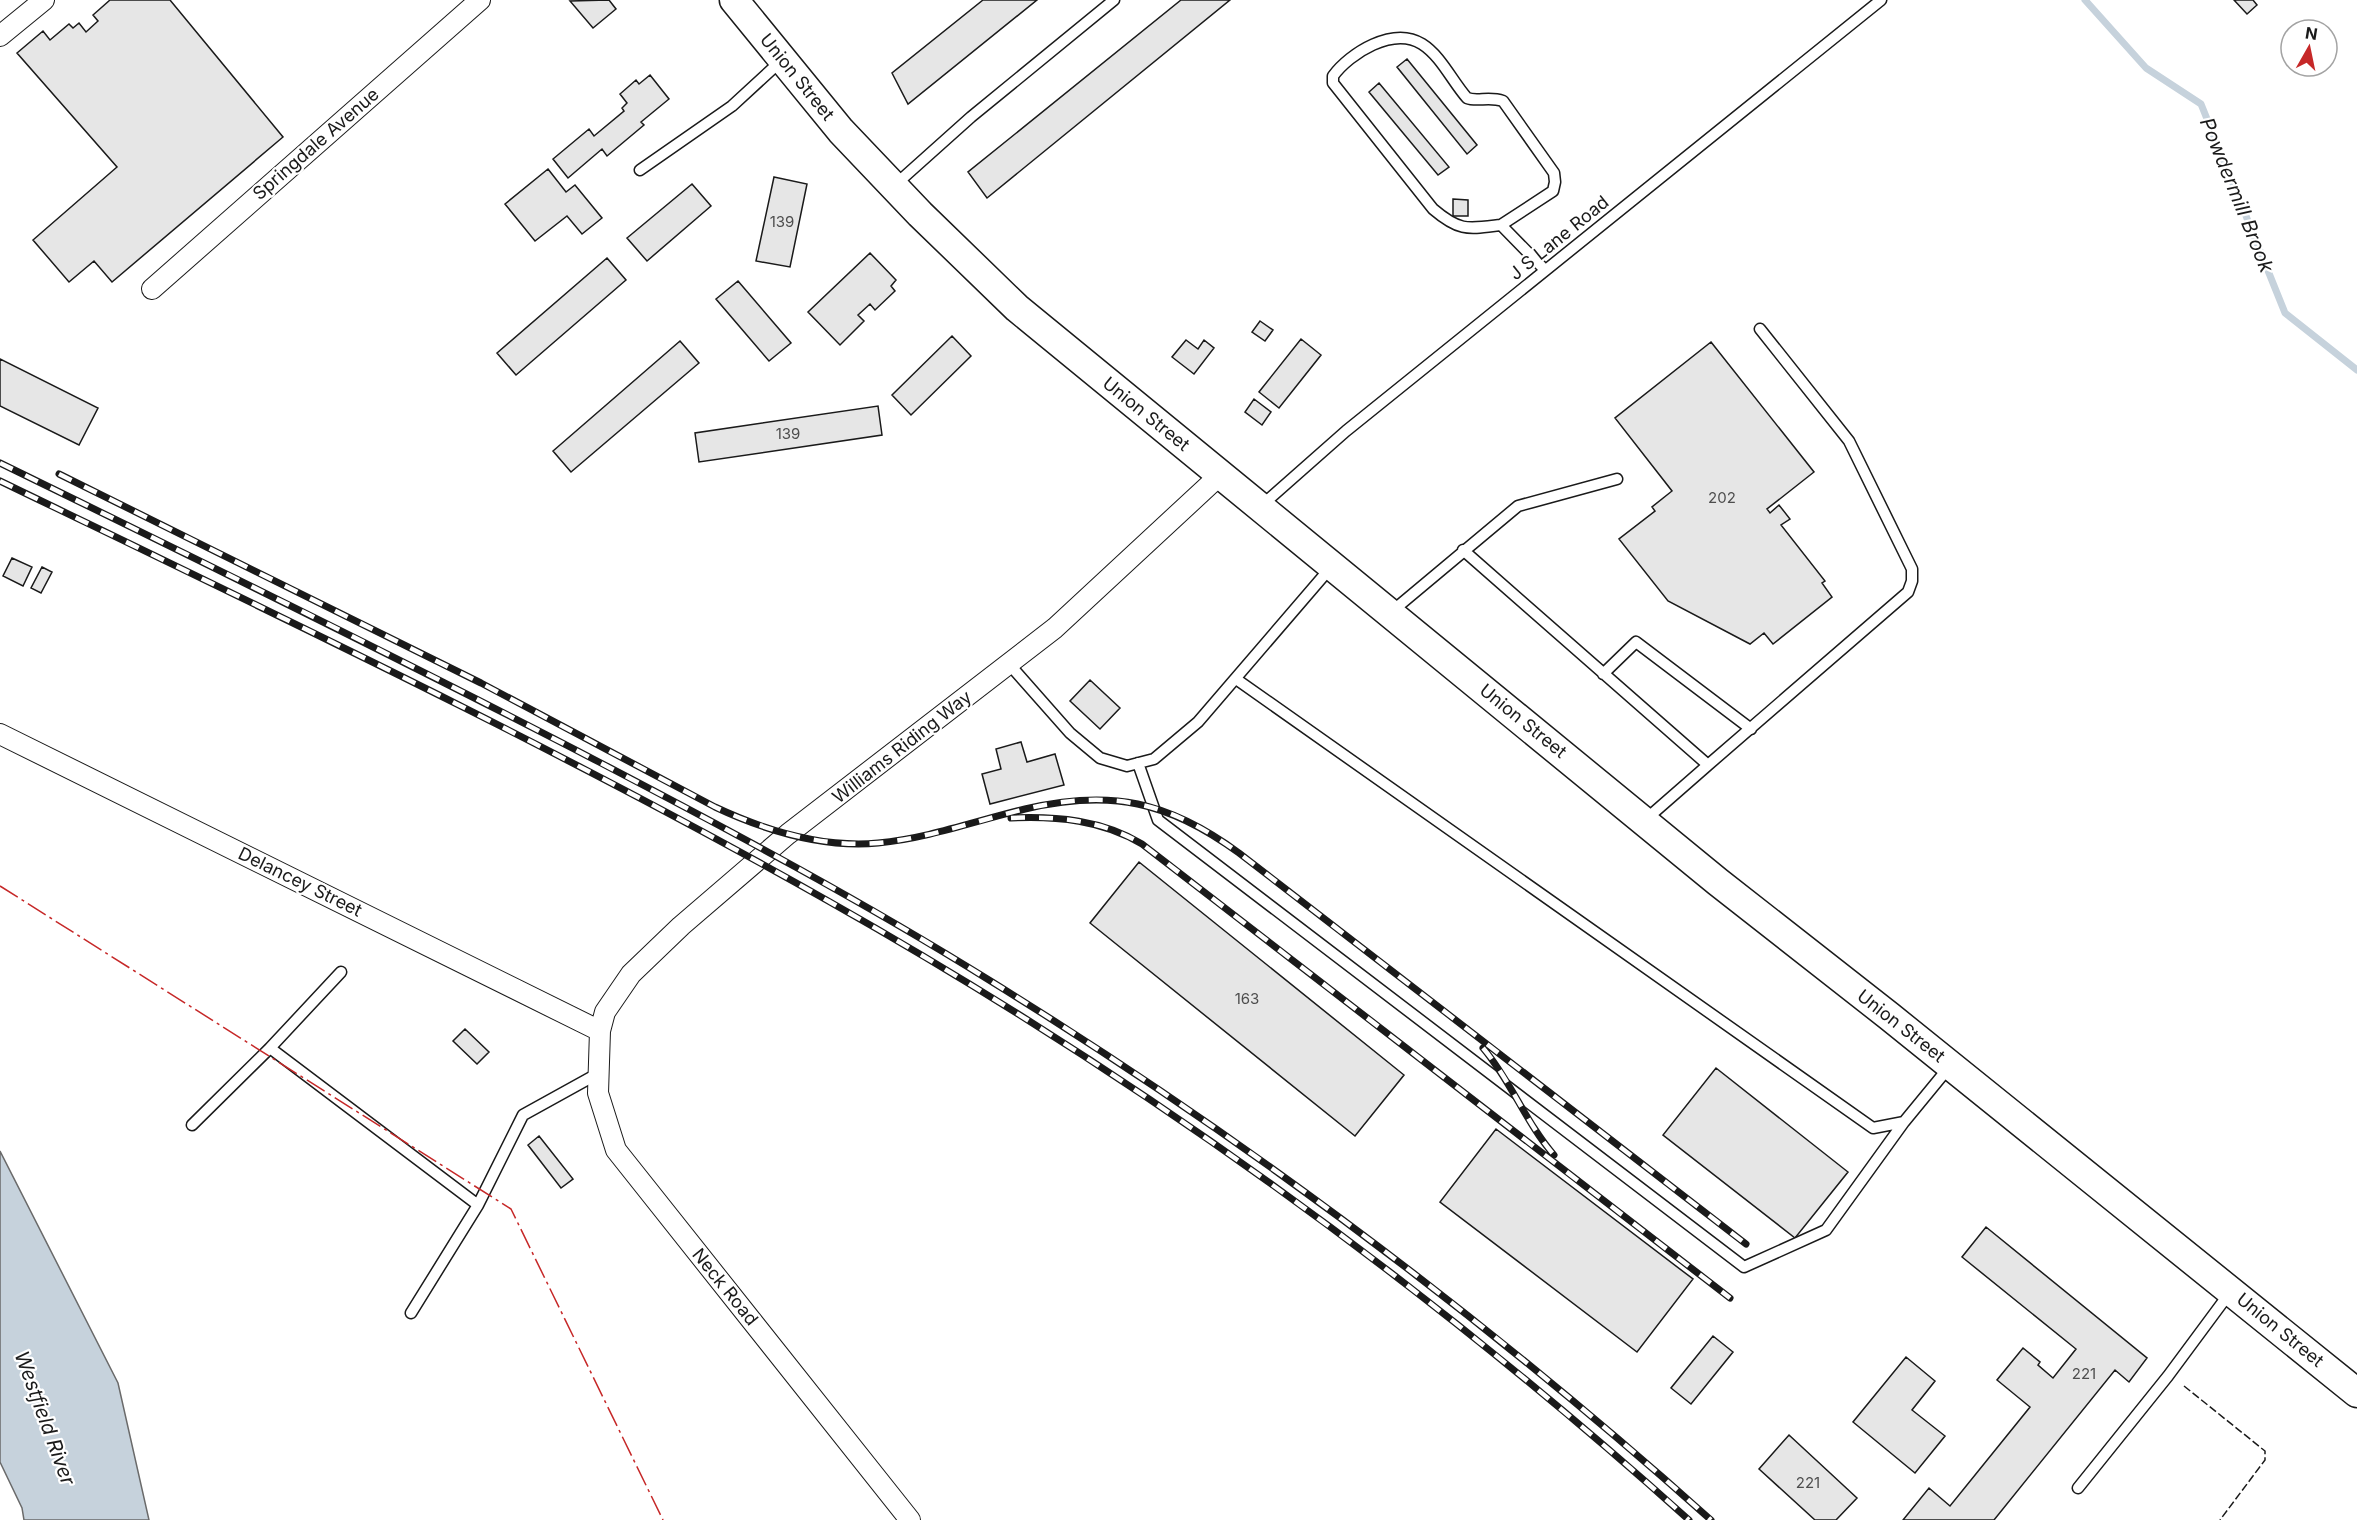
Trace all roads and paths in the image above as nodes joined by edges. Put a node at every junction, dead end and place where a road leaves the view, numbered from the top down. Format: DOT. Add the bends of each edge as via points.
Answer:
graph roads {
  1 [pos="44,0"];
  2 [pos="480,0"];
  3 [pos="734,0"];
  4 [pos="1114,0"];
  5 [pos="1881,0"];
  6 [pos="0,36"];
  7 [pos="782,60"];
  8 [pos="640,170"];
  9 [pos="894,185"];
  10 [pos="1501,225"];
  11 [pos="1545,270"];
  12 [pos="152,289"];
  13 [pos="1760,330"];
  14 [pos="1220,475"];
  15 [pos="1617,479"];
  16 [pos="1260,506"];
  17 [pos="1463,550"];
  18 [pos="1332,565"];
  19 [pos="1390,613"];
  20 [pos="1010,664"];
  21 [pos="1603,674"];
  22 [pos="1236,679"];
  23 [pos="1751,729"];
  24 [pos="0,734"];
  25 [pos="1138,763"];
  26 [pos="1708,765"];
  27 [pos="1644,821"];
  28 [pos="341,972"];
  29 [pos="600,1030"];
  30 [pos="270,1048"];
  31 [pos="1950,1066"];
  32 [pos="599,1073"];
  33 [pos="1904,1122"];
  34 [pos="192,1125"];
  35 [pos="478,1205"];
  36 [pos="2231,1291"];
  37 [pos="411,1313"];
  38 [pos="2357,1393"];
  39 [pos="2078,1488"];
  40 [pos="910,1520"];
  1 -- 6 [label="street"];
  2 -- 12 [label="street, Springdale Avenue"];
  3 -- 7 [label="main road, Union Street"];
  4 -- 9 [label="lane"];
  5 -- 11 [label="lane, J S Lane Road"];
  7 -- 8 [label="lane" via="732,106"];
  7 -- 9 [label="main road, Union Street" via="841,131"];
  9 -- 14 [label="main road, Union Street" via="1017,308"];
  10 -- 10 [label="lane" via="1463,228 1433,209 1333,83 1337,70 1377,43 1410,39 1432,53 1467,98 1503,101 1554,173 1555,182 1553,191"];
  10 -- 11 [label="lane"];
  11 -- 16 [label="lane, J S Lane Road"];
  13 -- 23 [label="lane" via="1849,441 1912,569 1912,581 1908,592"];
  14 -- 16 [label="main road, Union Street"];
  14 -- 20 [label="street, Williams Riding Way" via="1056,628"];
  15 -- 17 [label="lane" via="1518,506"];
  16 -- 18 [label="main road, Union Street"];
  17 -- 19 [label="lane"];
  17 -- 21 [label="lane"];
  18 -- 19 [label="main road, Union Street"];
  18 -- 22 [label="lane"];
  19 -- 27 [label="main road, Union Street"];
  20 -- 25 [label="lane" via="1070,733 1100,758 1127,766"];
  20 -- 29 [label="street, Williams Riding Way" via="788,834 681,926 631,974 605,1012"];
  21 -- 23 [label="lane" via="1636,642"];
  21 -- 26 [label="lane"];
  22 -- 25 [label="lane" via="1198,722 1154,759"];
  22 -- 33 [label="lane" via="1873,1128"];
  23 -- 26 [label="lane"];
  24 -- 29 [label="street, Delancey Street"];
  25 -- 33 [label="lane" via="1158,820 1744,1267 1826,1230"];
  26 -- 27 [label="lane"];
  27 -- 31 [label="main road, Union Street"];
  28 -- 30 [label="lane"];
  29 -- 32 [label="street, Neck Road"];
  30 -- 34 [label="lane"];
  30 -- 35 [label="lane"];
  31 -- 33 [label="lane"];
  31 -- 36 [label="main road, Union Street"];
  32 -- 35 [label="lane" via="523,1115"];
  32 -- 40 [label="street, Neck Road" via="598,1093 616,1150"];
  35 -- 37 [label="lane"];
  36 -- 38 [label="main road, Union Street"];
  36 -- 39 [label="lane"];
}
